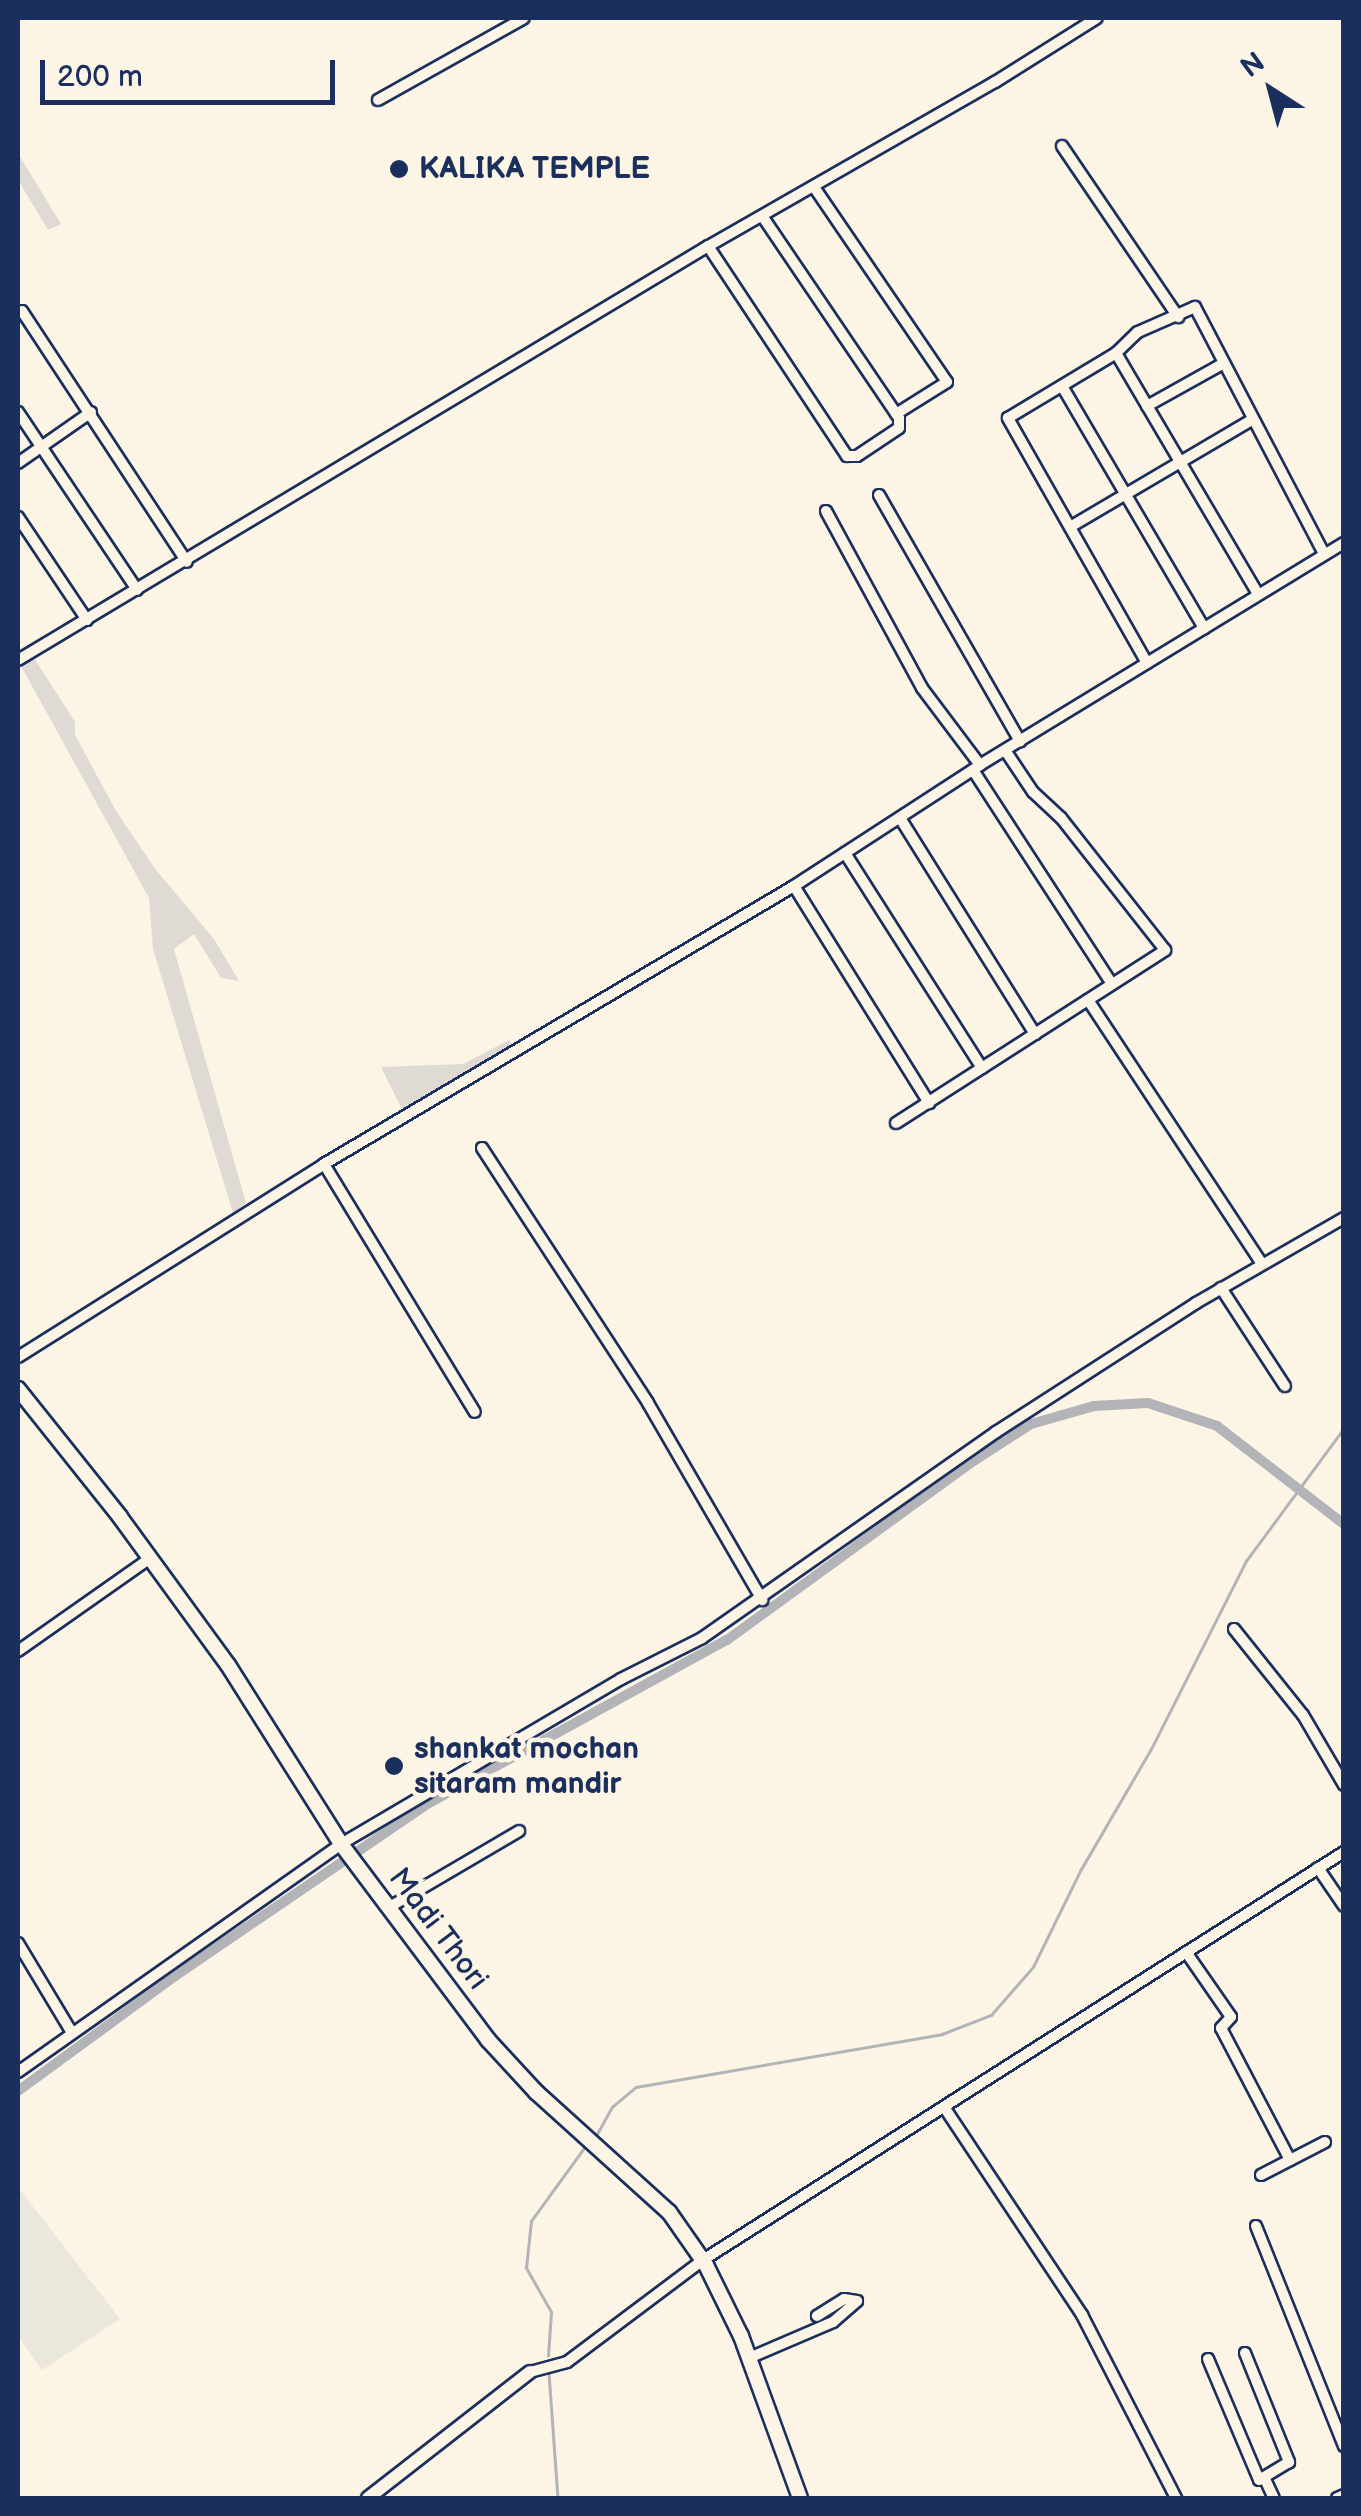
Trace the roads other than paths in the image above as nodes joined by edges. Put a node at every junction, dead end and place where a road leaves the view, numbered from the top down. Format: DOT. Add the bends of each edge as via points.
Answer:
graph roads {
  1 [pos="524,18"];
  2 [pos="1096,18"];
  3 [pos="378,100"];
  4 [pos="1062,146"];
  5 [pos="814,187"];
  6 [pos="762,216"];
  7 [pos="708,246"];
  8 [pos="22,311"];
  9 [pos="1178,317"];
  10 [pos="1116,354"];
  11 [pos="1224,362"];
  12 [pos="1062,386"];
  13 [pos="1147,406"];
  14 [pos="18,412"];
  15 [pos="90,412"];
  16 [pos="896,414"];
  17 [pos="1254,419"];
  18 [pos="41,447"];
  19 [pos="1180,460"];
  20 [pos="18,463"];
  21 [pos="1125,494"];
  22 [pos="879,495"];
  23 [pos="826,511"];
  24 [pos="18,517"];
  25 [pos="1070,527"];
  26 [pos="1344,542"];
  27 [pos="1324,554"];
  28 [pos="187,562"];
  29 [pos="136,590"];
  30 [pos="1258,594"];
  31 [pos="86,620"];
  32 [pos="1204,628"];
  33 [pos="18,660"];
  34 [pos="1147,662"];
  35 [pos="1020,741"];
  36 [pos="1005,750"];
  37 [pos="977,768"];
  38 [pos="900,818"];
  39 [pos="845,853"];
  40 [pos="794,886"];
  41 [pos="1112,984"];
  42 [pos="1088,1000"];
  43 [pos="1035,1034"];
  44 [pos="982,1068"];
  45 [pos="928,1103"];
  46 [pos="896,1124"];
  47 [pos="482,1148"];
  48 [pos="324,1164"];
  49 [pos="1344,1218"];
  50 [pos="1262,1264"];
  51 [pos="1221,1288"];
  52 [pos="18,1357"];
  53 [pos="1285,1386"];
  54 [pos="18,1390"];
  55 [pos="475,1412"];
  56 [pos="149,1559"];
  57 [pos="762,1600"];
  58 [pos="1234,1629"];
  59 [pos="18,1651"];
  60 [pos="1344,1785"];
  61 [pos="519,1831"];
  62 [pos="343,1848"];
  63 [pos="1344,1852"];
  64 [pos="1318,1868"];
  65 [pos="1344,1906"];
  66 [pos="388,1908"];
  67 [pos="18,1942"];
  68 [pos="1186,1952"];
  69 [pos="72,2033"];
  70 [pos="18,2072"];
  71 [pos="944,2106"];
  72 [pos="1325,2142"];
  73 [pos="1290,2160"];
  74 [pos="1261,2174"];
  75 [pos="1256,2226"];
  76 [pos="703,2260"];
  77 [pos="817,2316"];
  78 [pos="1245,2353"];
  79 [pos="749,2358"];
  80 [pos="1208,2358"];
  81 [pos="530,2372"];
  82 [pos="1344,2446"];
  83 [pos="1264,2478"];
  84 [pos="368,2498"];
  85 [pos="800,2498"];
  86 [pos="1176,2498"];
  87 [pos="1274,2498"];
  1 -- 3 [label="street"];
  2 -- 5 [label="street"];
  4 -- 9 [label="street"];
  5 -- 6 [label="street"];
  5 -- 16 [label="street" via="947,382"];
  6 -- 7 [label="street"];
  6 -- 16 [label="street"];
  7 -- 16 [label="street" via="847,456 899,428"];
  7 -- 28 [label="street"];
  8 -- 15 [label="street"];
  9 -- 10 [label="street" via="1138,332"];
  9 -- 11 [label="street" via="1194,307"];
  10 -- 12 [label="street"];
  10 -- 13 [label="street"];
  11 -- 13 [label="street"];
  11 -- 17 [label="street"];
  12 -- 21 [label="street"];
  12 -- 25 [label="street" via="1008,418"];
  13 -- 19 [label="street"];
  14 -- 18 [label="street"];
  15 -- 18 [label="street"];
  15 -- 28 [label="street"];
  17 -- 19 [label="street"];
  17 -- 27 [label="street"];
  18 -- 20 [label="street"];
  18 -- 29 [label="street"];
  19 -- 21 [label="street"];
  19 -- 30 [label="street"];
  21 -- 25 [label="street"];
  21 -- 32 [label="street"];
  22 -- 35 [label="street"];
  23 -- 37 [label="street" via="922,688"];
  24 -- 31 [label="street"];
  25 -- 34 [label="street"];
  26 -- 27 [label="street"];
  27 -- 30 [label="street"];
  28 -- 29 [label="street"];
  29 -- 31 [label="street"];
  30 -- 32 [label="street"];
  31 -- 33 [label="street"];
  32 -- 34 [label="street"];
  34 -- 35 [label="street"];
  35 -- 36 [label="street"];
  36 -- 37 [label="street"];
  36 -- 41 [label="street" via="1165,950"];
  37 -- 38 [label="street"];
  37 -- 41 [label="street"];
  38 -- 39 [label="street"];
  38 -- 43 [label="street"];
  39 -- 40 [label="street"];
  39 -- 44 [label="street"];
  40 -- 45 [label="street"];
  40 -- 48 [label="street"];
  41 -- 42 [label="street"];
  42 -- 43 [label="street"];
  42 -- 50 [label="street"];
  43 -- 44 [label="street"];
  44 -- 45 [label="street"];
  45 -- 46 [label="street"];
  47 -- 57 [label="street" via="648,1403"];
  48 -- 52 [label="street"];
  48 -- 55 [label="street"];
  49 -- 50 [label="street"];
  50 -- 51 [label="street"];
  51 -- 53 [label="street"];
  51 -- 57 [label="street" via="996,1432"];
  54 -- 56 [label="main road, Madi Thori"];
  56 -- 59 [label="street"];
  56 -- 62 [label="main road, Madi Thori" via="228,1664"];
  57 -- 62 [label="street"];
  58 -- 60 [label="street" via="1303,1715"];
  61 -- 66 [label="street"];
  62 -- 66 [label="main road, Madi Thori"];
  62 -- 69 [label="street"];
  63 -- 64 [label="street"];
  64 -- 65 [label="street"];
  64 -- 68 [label="street"];
  66 -- 76 [label="main road, Madi Thori" via="488,2040 669,2212"];
  67 -- 69 [label="street"];
  68 -- 71 [label="street"];
  68 -- 73 [label="street" via="1231,2017 1221,2028"];
  69 -- 70 [label="street"];
  71 -- 76 [label="street"];
  71 -- 86 [label="street" via="1082,2315"];
  72 -- 73 [label="street"];
  73 -- 74 [label="street"];
  75 -- 82 [label="street"];
  76 -- 79 [label="main road, Madi Thori"];
  76 -- 81 [label="street" via="567,2362"];
  77 -- 79 [label="street" via="844,2299 858,2301 832,2322"];
  78 -- 83 [label="street" via="1289,2462"];
  79 -- 85 [label="main road, Madi Thori"];
  80 -- 83 [label="street" via="1258,2480"];
  81 -- 84 [label="street"];
  83 -- 87 [label="street"];
}
